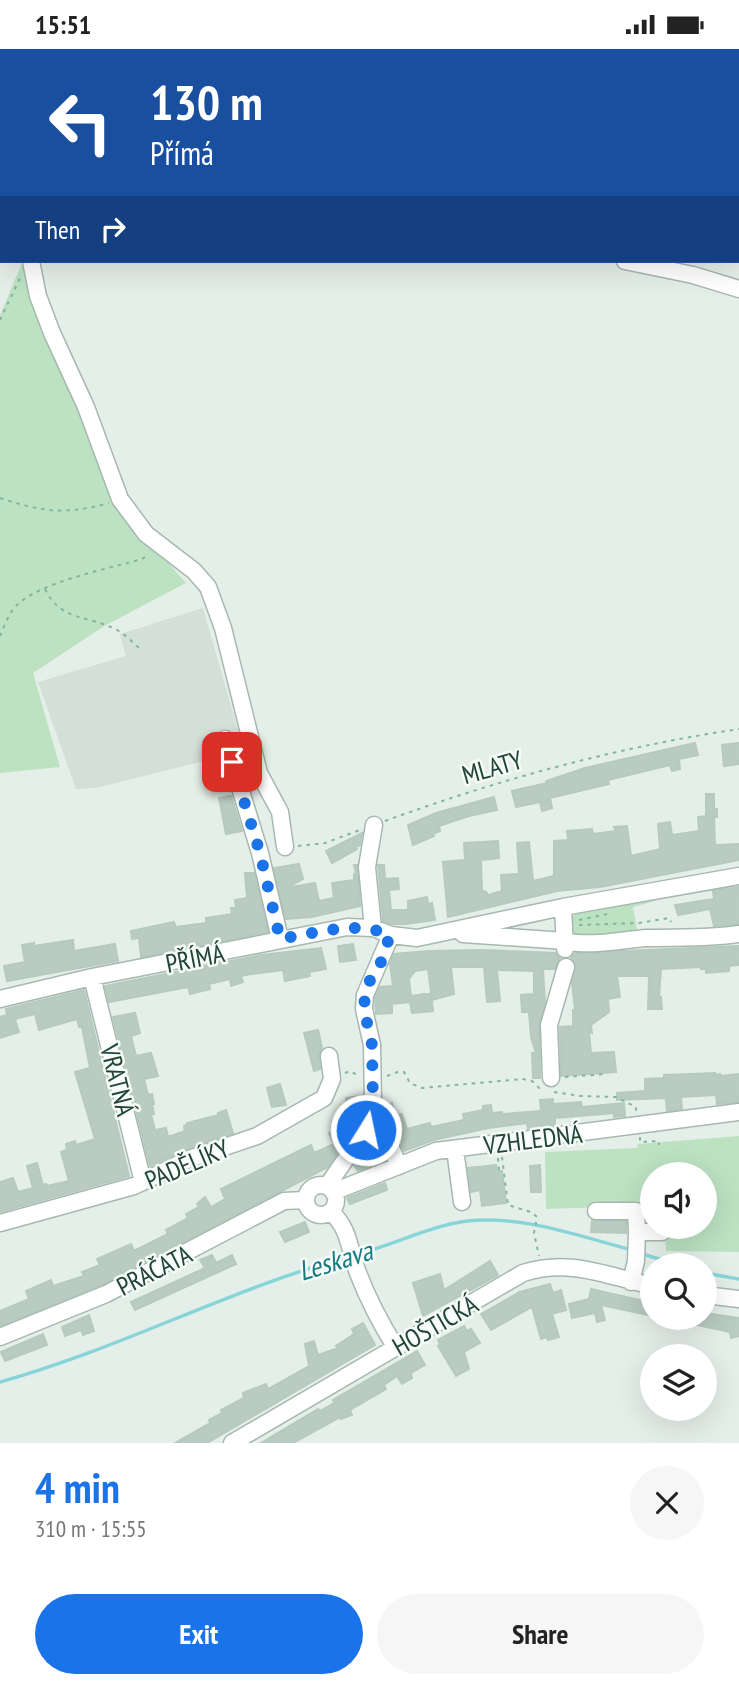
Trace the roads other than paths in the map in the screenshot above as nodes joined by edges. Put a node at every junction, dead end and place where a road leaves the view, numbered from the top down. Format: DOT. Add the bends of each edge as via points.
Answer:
graph roads {
  1 [pos="635,263"];
  2 [pos="27,267"];
  3 [pos="739,289"];
  4 [pos="225,739"];
  5 [pos="374,825"];
  6 [pos="285,847"];
  7 [pos="739,876"];
  8 [pos="563,907"];
  9 [pos="373,928"];
  10 [pos="448,932"];
  11 [pos="739,934"];
  12 [pos="390,935"];
  13 [pos="280,939"];
  14 [pos="565,945"];
  15 [pos="566,967"];
  16 [pos="92,977"];
  17 [pos="0,999"];
  18 [pos="330,1056"];
  19 [pos="552,1085"];
  20 [pos="739,1112"];
  21 [pos="384,1132"];
  22 [pos="455,1149"];
  23 [pos="399,1166"];
  24 [pos="143,1182"];
  25 [pos="330,1189"];
  26 [pos="305,1200"];
  27 [pos="461,1202"];
  28 [pos="596,1211"];
  29 [pos="331,1212"];
  30 [pos="0,1223"];
  31 [pos="650,1239"];
  32 [pos="637,1246"];
  33 [pos="631,1282"];
  34 [pos="640,1284"];
  35 [pos="717,1296"];
  36 [pos="739,1299"];
  37 [pos="0,1338"];
  38 [pos="396,1348"];
  39 [pos="232,1443"];
  1 -- 3 [label="street"];
  2 -- 6 [label="street" via="120,499 146,534 208,587 260,773 280,811"];
  4 -- 13 [label="street" via="260,853"];
  5 -- 9 [label="street" via="367,867"];
  7 -- 8 [label="street"];
  8 -- 10 [label="street"];
  8 -- 14 [label="street"];
  9 -- 12 [label="street, PŘÍMÁ"];
  9 -- 13 [label="street, PŘÍMÁ" via="347,927"];
  10 -- 12 [label="street, PŘÍMÁ" via="417,938"];
  10 -- 14 [label="street"];
  11 -- 14 [label="street"];
  12 -- 25 [label="street" via="365,995 373,1105 366,1130"];
  13 -- 16 [label="street, PŘÍMÁ"];
  15 -- 19 [label="street" via="549,1025"];
  16 -- 17 [label="street, PŘÍMÁ"];
  16 -- 24 [label="street, VRATNÁ"];
  18 -- 24 [label="street, PADĚLÍKY" via="332,1079 324,1098 257,1136 188,1159"];
  20 -- 22 [label="street, VZHLEDNÁ"];
  21 -- 23 [label="street"];
  22 -- 23 [label="street, VZHLEDNÁ" via="436,1151"];
  22 -- 27 [label="street"];
  23 -- 25 [label="street, VZHLEDNÁ"];
  24 -- 30 [label="street, PADĚLÍKY"];
  25 -- 26 [label="street" via="312,1187"];
  25 -- 29 [label="street" via="336,1202"];
  26 -- 29 [label="street" via="313,1214"];
  26 -- 37 [label="street, PRÁČATA" via="284,1201 106,1294"];
  28 -- 32 [label="street" via="636,1211"];
  29 -- 38 [label="street" via="344,1226 376,1313"];
  31 -- 32 [label="street"];
  32 -- 33 [label="street"];
  33 -- 34 [label="street, HOŠTICKÁ"];
  33 -- 38 [label="street, HOŠTICKÁ" via="582,1269 542,1267 523,1273"];
  35 -- 36 [label="street"];
  38 -- 39 [label="street, HOŠTICKÁ"];
}
